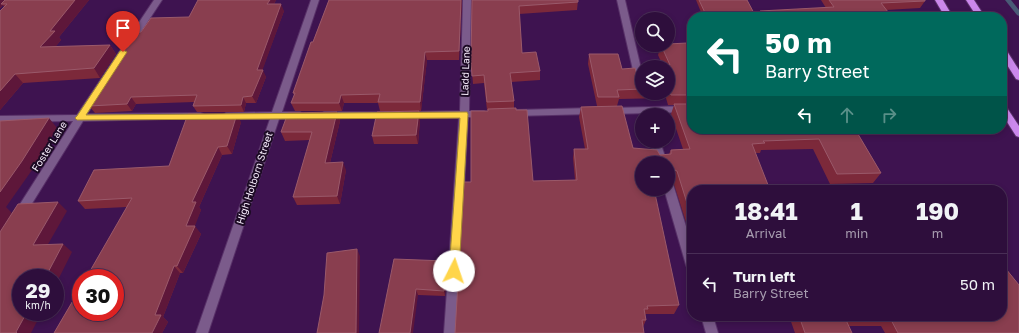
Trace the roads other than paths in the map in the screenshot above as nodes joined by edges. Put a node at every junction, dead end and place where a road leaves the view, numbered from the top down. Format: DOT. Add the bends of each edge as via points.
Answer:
graph roads {
  1 [pos="158,0"];
  2 [pos="315,0"];
  3 [pos="467,0"];
  4 [pos="621,0"];
  5 [pos="939,0"];
  6 [pos="970,0"];
  7 [pos="946,12"];
  8 [pos="978,12"];
  9 [pos="1007,58"];
  10 [pos="635,62"];
  11 [pos="1019,77"];
  12 [pos="687,109"];
  13 [pos="675,110"];
  14 [pos="635,112"];
  15 [pos="464,114"];
  16 [pos="1007,115"];
  17 [pos="274,116"];
  18 [pos="80,118"];
  19 [pos="0,119"];
  20 [pos="1019,134"];
  21 [pos="672,196"];
  22 [pos="13,225"];
  23 [pos="687,248"];
  24 [pos="708,321"];
  25 [pos="202,333"];
  26 [pos="450,333"];
  27 [pos="712,333"];
  1 -- 18 [label="street, Foster Lane"];
  2 -- 17 [label="street, High Holborn Street"];
  3 -- 15 [label="street, Ladd Lane"];
  4 -- 10 [label="street"];
  5 -- 7 [label="main road"];
  6 -- 8 [label="main road"];
  9 -- 11 [label="main road"];
  12 -- 13 [label="street"];
  14 -- 15 [label="street"];
  15 -- 17 [label="street"];
  15 -- 26 [label="street, Ladd Lane"];
  16 -- 20 [label="main road"];
  17 -- 18 [label="street"];
  17 -- 25 [label="street, High Holborn Street"];
  18 -- 19 [label="street"];
  18 -- 22 [label="street, Foster Lane"];
  21 -- 23 [label="street"];
  24 -- 27 [label="street"];
}
